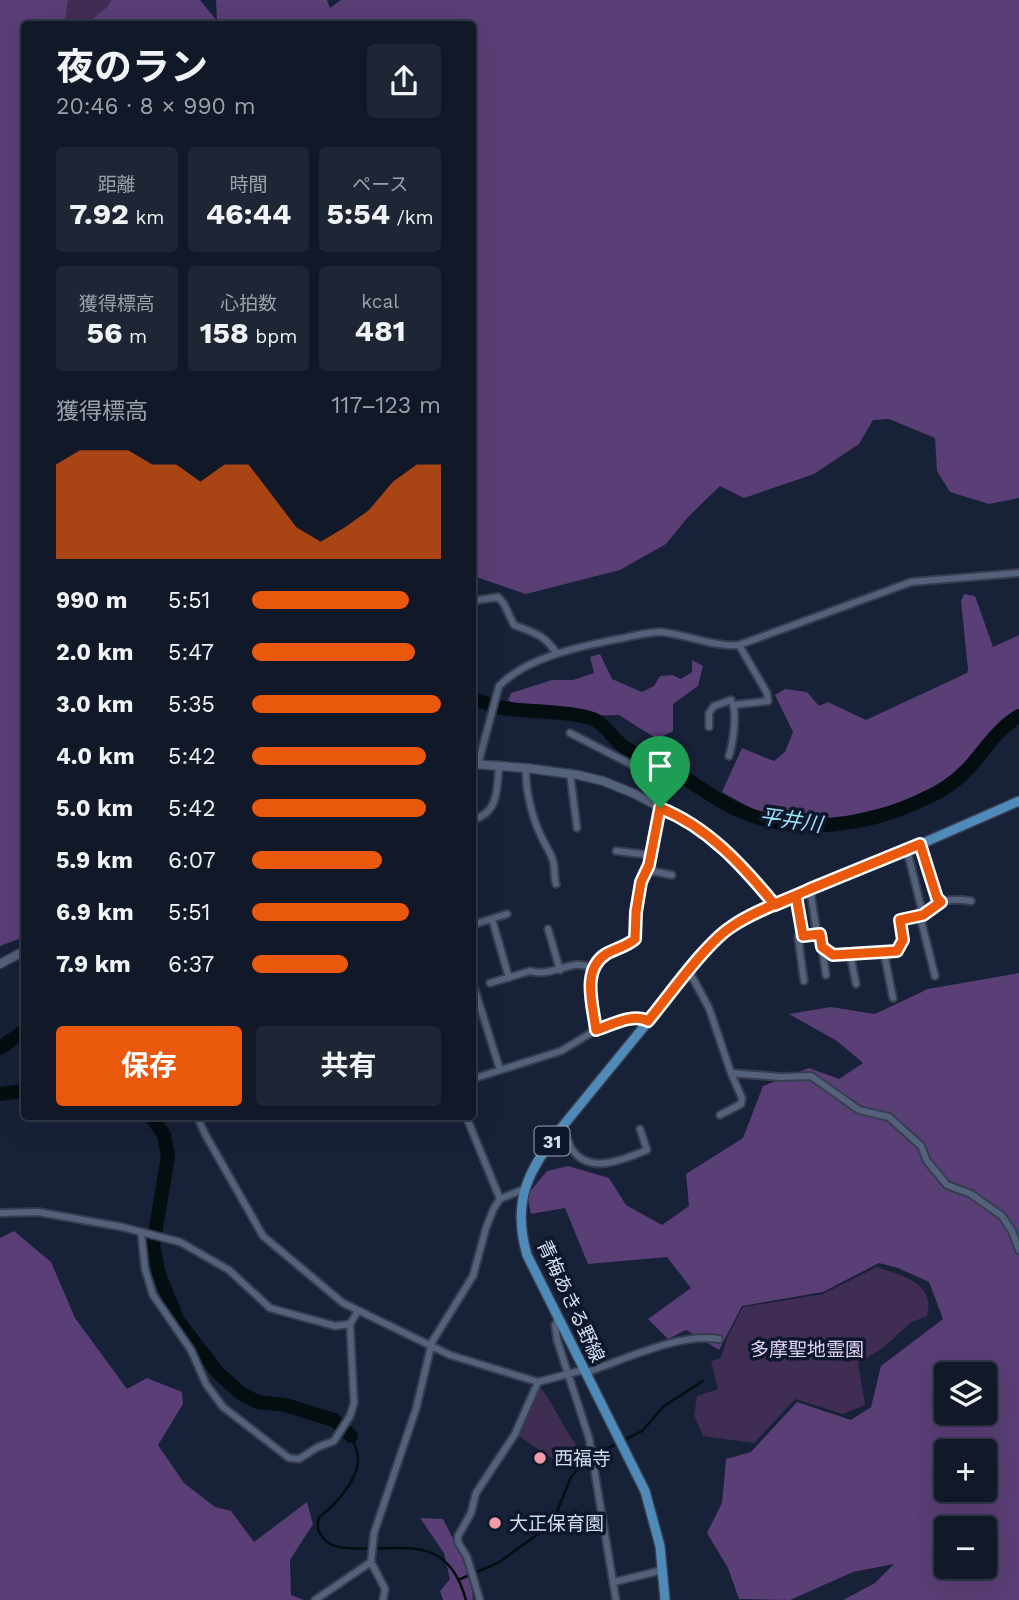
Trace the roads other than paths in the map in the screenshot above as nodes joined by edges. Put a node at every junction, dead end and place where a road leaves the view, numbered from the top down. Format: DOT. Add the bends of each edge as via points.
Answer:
graph roads {
  1 [pos="1019,573"];
  2 [pos="476,600"];
  3 [pos="739,645"];
  4 [pos="557,653"];
  5 [pos="734,705"];
  6 [pos="709,727"];
  7 [pos="570,733"];
  8 [pos="729,756"];
  9 [pos="476,761"];
  10 [pos="476,764"];
  11 [pos="499,765"];
  12 [pos="526,768"];
  13 [pos="646,772"];
  14 [pos="570,773"];
  15 [pos="1019,801"];
  16 [pos="660,808"];
  17 [pos="476,819"];
  18 [pos="577,828"];
  19 [pos="920,844"];
  20 [pos="615,850"];
  21 [pos="907,850"];
  22 [pos="651,855"];
  23 [pos="646,870"];
  24 [pos="672,875"];
  25 [pos="556,884"];
  26 [pos="810,889"];
  27 [pos="796,896"];
  28 [pos="971,901"];
  29 [pos="941,902"];
  30 [pos="775,905"];
  31 [pos="507,915"];
  32 [pos="921,915"];
  33 [pos="492,919"];
  34 [pos="476,924"];
  35 [pos="548,929"];
  36 [pos="817,934"];
  37 [pos="803,936"];
  38 [pos="822,947"];
  39 [pos="21,952"];
  40 [pos="850,953"];
  41 [pos="884,953"];
  42 [pos="0,964"];
  43 [pos="592,967"];
  44 [pos="560,970"];
  45 [pos="689,971"];
  46 [pos="826,975"];
  47 [pos="935,976"];
  48 [pos="509,978"];
  49 [pos="804,981"];
  50 [pos="490,983"];
  51 [pos="856,984"];
  52 [pos="476,993"];
  53 [pos="893,998"];
  54 [pos="648,1021"];
  55 [pos="596,1030"];
  56 [pos="500,1070"];
  57 [pos="731,1073"];
  58 [pos="476,1078"];
  59 [pos="720,1115"];
  60 [pos="199,1120"];
  61 [pos="468,1120"];
  62 [pos="562,1127"];
  63 [pos="640,1129"];
  64 [pos="524,1189"];
  65 [pos="500,1199"];
  66 [pos="0,1213"];
  67 [pos="143,1233"];
  68 [pos="1019,1250"];
  69 [pos="358,1311"];
  70 [pos="558,1319"];
  71 [pos="350,1324"];
  72 [pos="719,1339"];
  73 [pos="431,1347"];
  74 [pos="585,1371"];
  75 [pos="568,1373"];
  76 [pos="538,1382"];
  77 [pos="372,1558"];
  78 [pos="663,1570"];
  79 [pos="614,1582"];
  80 [pos="314,1600"];
  81 [pos="383,1600"];
  82 [pos="480,1600"];
  83 [pos="616,1600"];
  84 [pos="665,1600"];
  1 -- 3 [label="street" via="911,582"];
  2 -- 4 [label="street" via="498,597 514,625 534,631"];
  3 -- 4 [label="street" via="651,632"];
  3 -- 5 [label="street" via="768,701"];
  4 -- 9 [label="street" via="505,680"];
  5 -- 6 [label="street" via="731,700 714,706"];
  5 -- 8 [label="street" via="734,742"];
  7 -- 13 [label="street"];
  10 -- 11 [label="main road"];
  11 -- 12 [label="main road"];
  11 -- 17 [label="street" via="494,805"];
  12 -- 14 [label="main road"];
  12 -- 25 [label="street" via="534,816 553,859"];
  14 -- 16 [label="main road" via="614,785"];
  14 -- 18 [label="street"];
  15 -- 19 [label="main road, 青梅あきる野線 / 31"];
  16 -- 22 [label="street"];
  16 -- 30 [label="main road" via="714,839"];
  19 -- 21 [label="main road, 青梅あきる野線 / 31"];
  19 -- 29 [label="street"];
  20 -- 22 [label="street"];
  21 -- 26 [label="main road, 青梅あきる野線 / 31"];
  21 -- 32 [label="street"];
  22 -- 23 [label="street"];
  23 -- 24 [label="street"];
  23 -- 43 [label="street" via="635,939"];
  26 -- 27 [label="main road, 青梅あきる野線 / 31"];
  26 -- 36 [label="street"];
  27 -- 30 [label="main road, 青梅あきる野線 / 31"];
  27 -- 37 [label="street"];
  28 -- 29 [label="street"];
  29 -- 32 [label="street"];
  30 -- 45 [label="main road, 青梅あきる野線 / 31" via="727,930"];
  31 -- 33 [label="street"];
  32 -- 41 [label="street" via="900,920 903,940 897,951"];
  32 -- 47 [label="street"];
  33 -- 34 [label="street"];
  33 -- 48 [label="street"];
  35 -- 44 [label="street"];
  36 -- 37 [label="street"];
  36 -- 38 [label="street"];
  37 -- 49 [label="street" via="798,937"];
  38 -- 40 [label="street" via="833,955"];
  38 -- 46 [label="street"];
  39 -- 42 [label="main road"];
  40 -- 41 [label="street"];
  40 -- 51 [label="street"];
  41 -- 53 [label="street"];
  43 -- 44 [label="street" via="575,965"];
  43 -- 55 [label="street"];
  44 -- 48 [label="street" via="530,971"];
  45 -- 54 [label="main road, 青梅あきる野線 / 31"];
  45 -- 57 [label="street" via="709,1008"];
  48 -- 50 [label="street"];
  52 -- 56 [label="street"];
  54 -- 55 [label="street" via="631,1018"];
  54 -- 62 [label="main road, 青梅あきる野線 / 31"];
  55 -- 56 [label="street" via="561,1051"];
  56 -- 58 [label="street"];
  57 -- 59 [label="street" via="741,1104"];
  57 -- 68 [label="street" via="811,1076 859,1110 889,1116 921,1146 947,1185 971,1194 1002,1216"];
  60 -- 69 [label="street" via="263,1236 332,1295"];
  61 -- 65 [label="street"];
  62 -- 63 [label="street" via="577,1154 606,1164 647,1150"];
  62 -- 64 [label="main road, 青梅あきる野線 / 31"];
  64 -- 65 [label="street"];
  64 -- 70 [label="main road, 青梅あきる野線 / 31" via="523,1241"];
  65 -- 73 [label="street" via="486,1228 473,1276"];
  66 -- 67 [label="street" via="38,1212"];
  67 -- 71 [label="street" via="194,1248 223,1266 270,1308 335,1326"];
  67 -- 71 [label="street" via="145,1269 153,1294 185,1340 206,1384 223,1408 295,1460 334,1441 350,1416 354,1403"];
  69 -- 71 [label="street"];
  69 -- 73 [label="street"];
  70 -- 74 [label="main road, 青梅あきる野線 / 31"];
  70 -- 75 [label="street" via="555,1331"];
  72 -- 74 [label="street" via="679,1342"];
  73 -- 76 [label="street"];
  73 -- 77 [label="street" via="416,1409 389,1483"];
  74 -- 75 [label="street"];
  74 -- 78 [label="main road, 青梅あきる野線 / 31" via="649,1503"];
  75 -- 76 [label="street"];
  75 -- 79 [label="street" via="589,1438"];
  76 -- 82 [label="street" via="515,1434 476,1493 458,1536"];
  77 -- 80 [label="street"];
  77 -- 81 [label="street" via="385,1589"];
  78 -- 79 [label="street"];
  78 -- 84 [label="main road, 青梅あきる野線 / 31"];
  79 -- 83 [label="street"];
}
